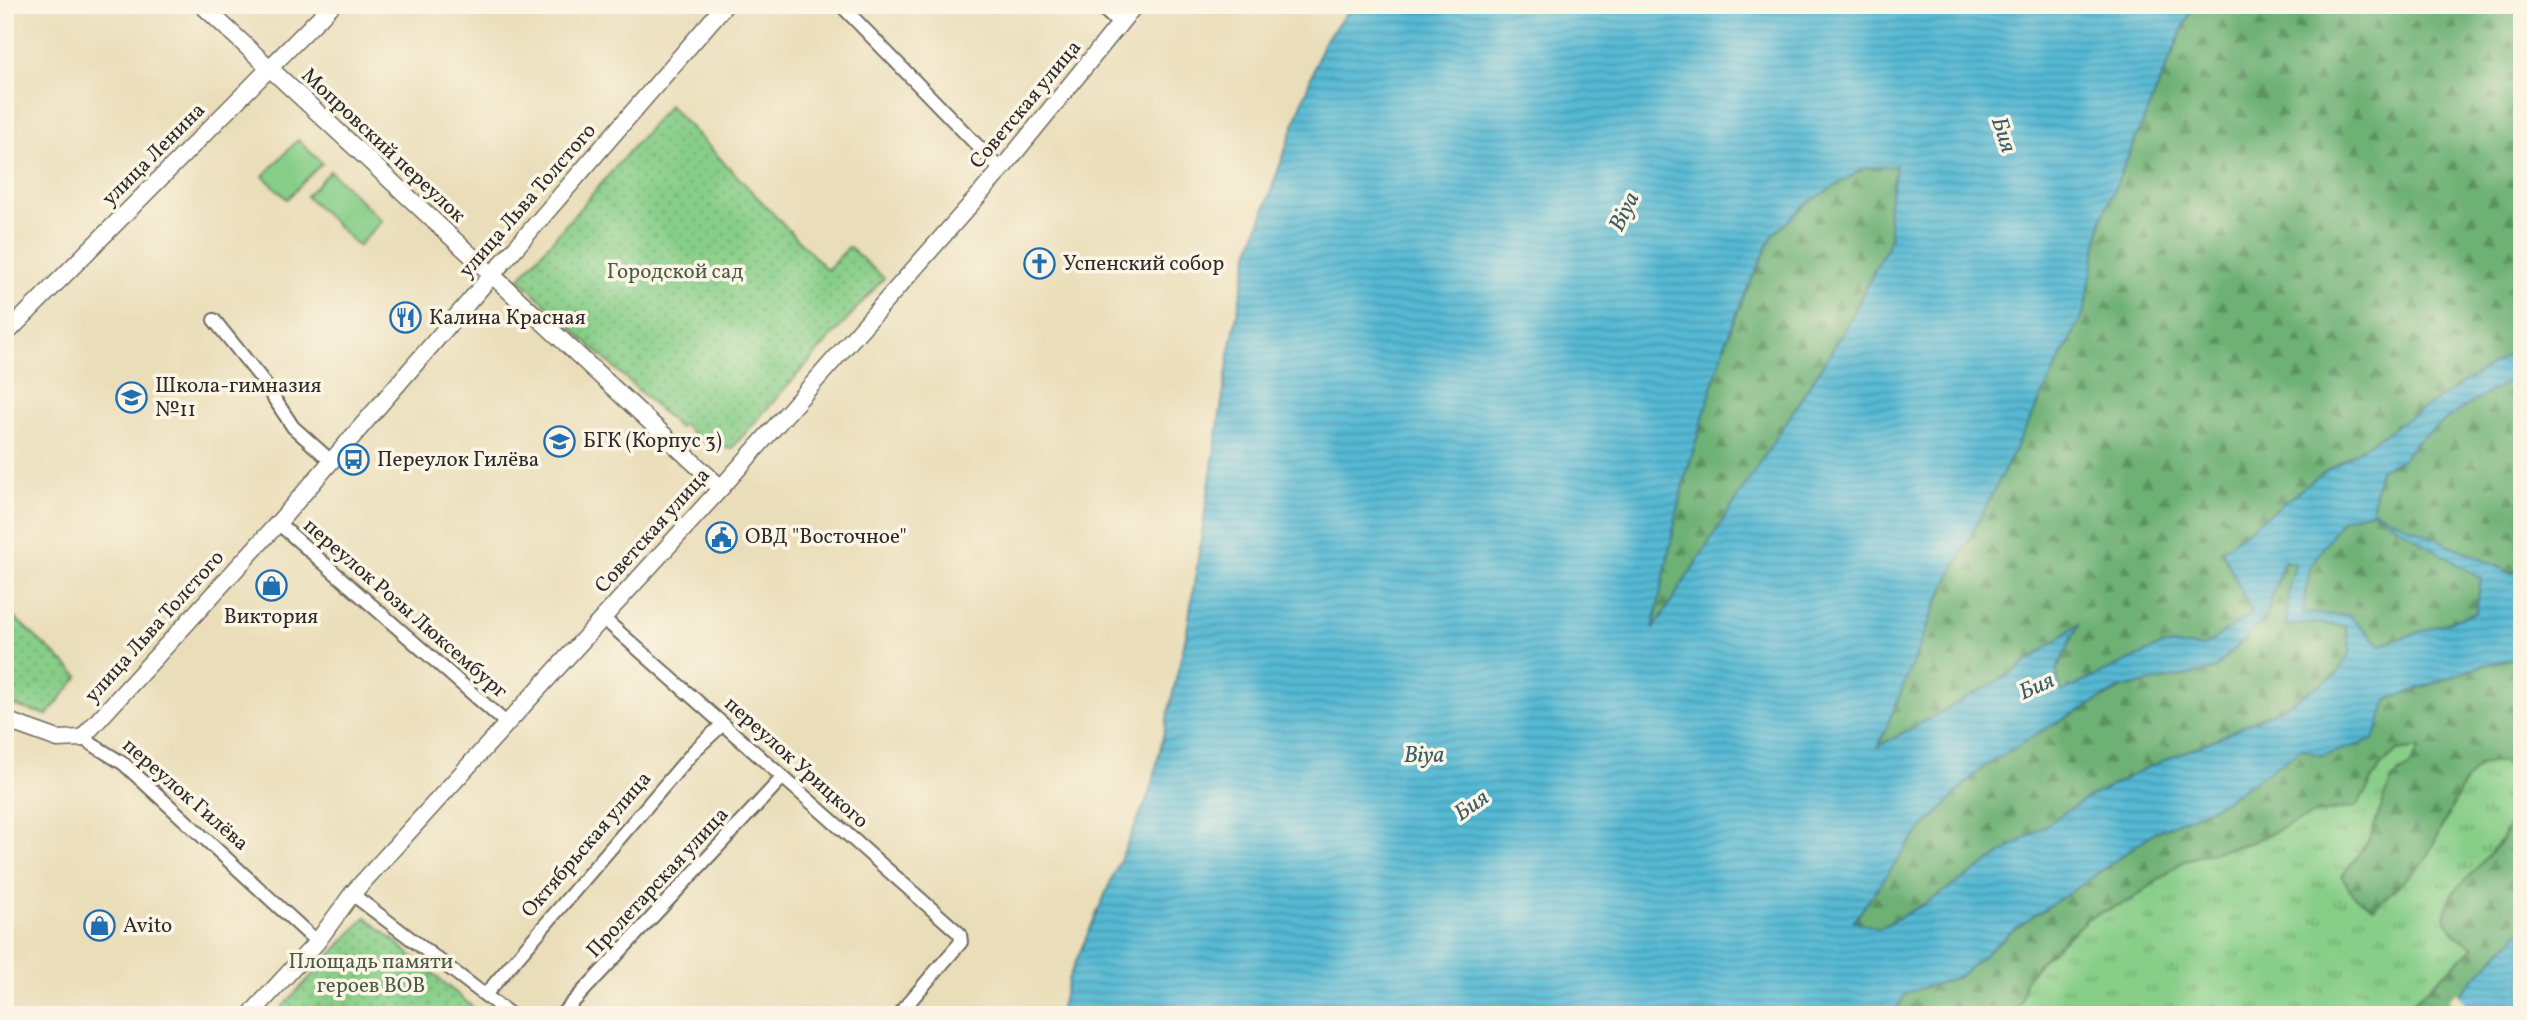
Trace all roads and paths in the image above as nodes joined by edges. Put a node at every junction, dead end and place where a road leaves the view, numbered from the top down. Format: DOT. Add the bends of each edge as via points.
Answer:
graph roads {
  1 [pos="202,5"];
  2 [pos="332,5"];
  3 [pos="725,5"];
  4 [pos="841,5"];
  5 [pos="1099,5"];
  6 [pos="1135,5"];
  7 [pos="1120,24"];
  8 [pos="270,69"];
  9 [pos="1001,170"];
  10 [pos="491,275"];
  11 [pos="214,320"];
  12 [pos="5,335"];
  13 [pos="331,461"];
  14 [pos="721,488"];
  15 [pos="278,523"];
  16 [pos="603,618"];
  17 [pos="5,720"];
  18 [pos="506,723"];
  19 [pos="723,724"];
  20 [pos="82,738"];
  21 [pos="783,777"];
  22 [pos="352,894"];
  23 [pos="317,942"];
  24 [pos="485,995"];
  25 [pos="510,1014"];
  26 [pos="250,1015"];
  27 [pos="561,1015"];
  28 [pos="898,1015"];
  1 -- 8 [label="street, Мопровский переулок"];
  2 -- 8 [label="street, улица Ленина"];
  3 -- 10 [label="street, улица Льва Толстого"];
  4 -- 9 [label="street"];
  5 -- 7 [label="street"];
  6 -- 7 [label="street, Советская улица"];
  7 -- 9 [label="street, Советская улица"];
  8 -- 10 [label="street, Мопровский переулок"];
  8 -- 12 [label="street, улица Ленина"];
  9 -- 14 [label="street, Советская улица"];
  10 -- 13 [label="street, улица Льва Толстого"];
  10 -- 14 [label="street, Мопровский переулок"];
  11 -- 13 [label="street" via="293,427"];
  13 -- 15 [label="street, улица Льва Толстого"];
  14 -- 16 [label="street, Советская улица"];
  15 -- 18 [label="street, переулок Розы Люксембург"];
  15 -- 20 [label="street, улица Льва Толстого"];
  16 -- 18 [label="street, Советская улица"];
  16 -- 19 [label="street, переулок Урицкого"];
  17 -- 20 [label="street, переулок Гилёва" via="58,739"];
  18 -- 22 [label="street, Советская улица"];
  19 -- 21 [label="street, переулок Урицкого"];
  19 -- 24 [label="street, Октябрьская улица" via="689,757"];
  20 -- 23 [label="street, переулок Гилёва" via="124,764"];
  21 -- 27 [label="street, Пролетарская улица"];
  21 -- 28 [label="street, переулок Урицкого" via="962,938"];
  22 -- 23 [label="street, Советская улица"];
  22 -- 24 [label="street"];
  23 -- 26 [label="street, Советская улица"];
  24 -- 25 [label="street"];
}
